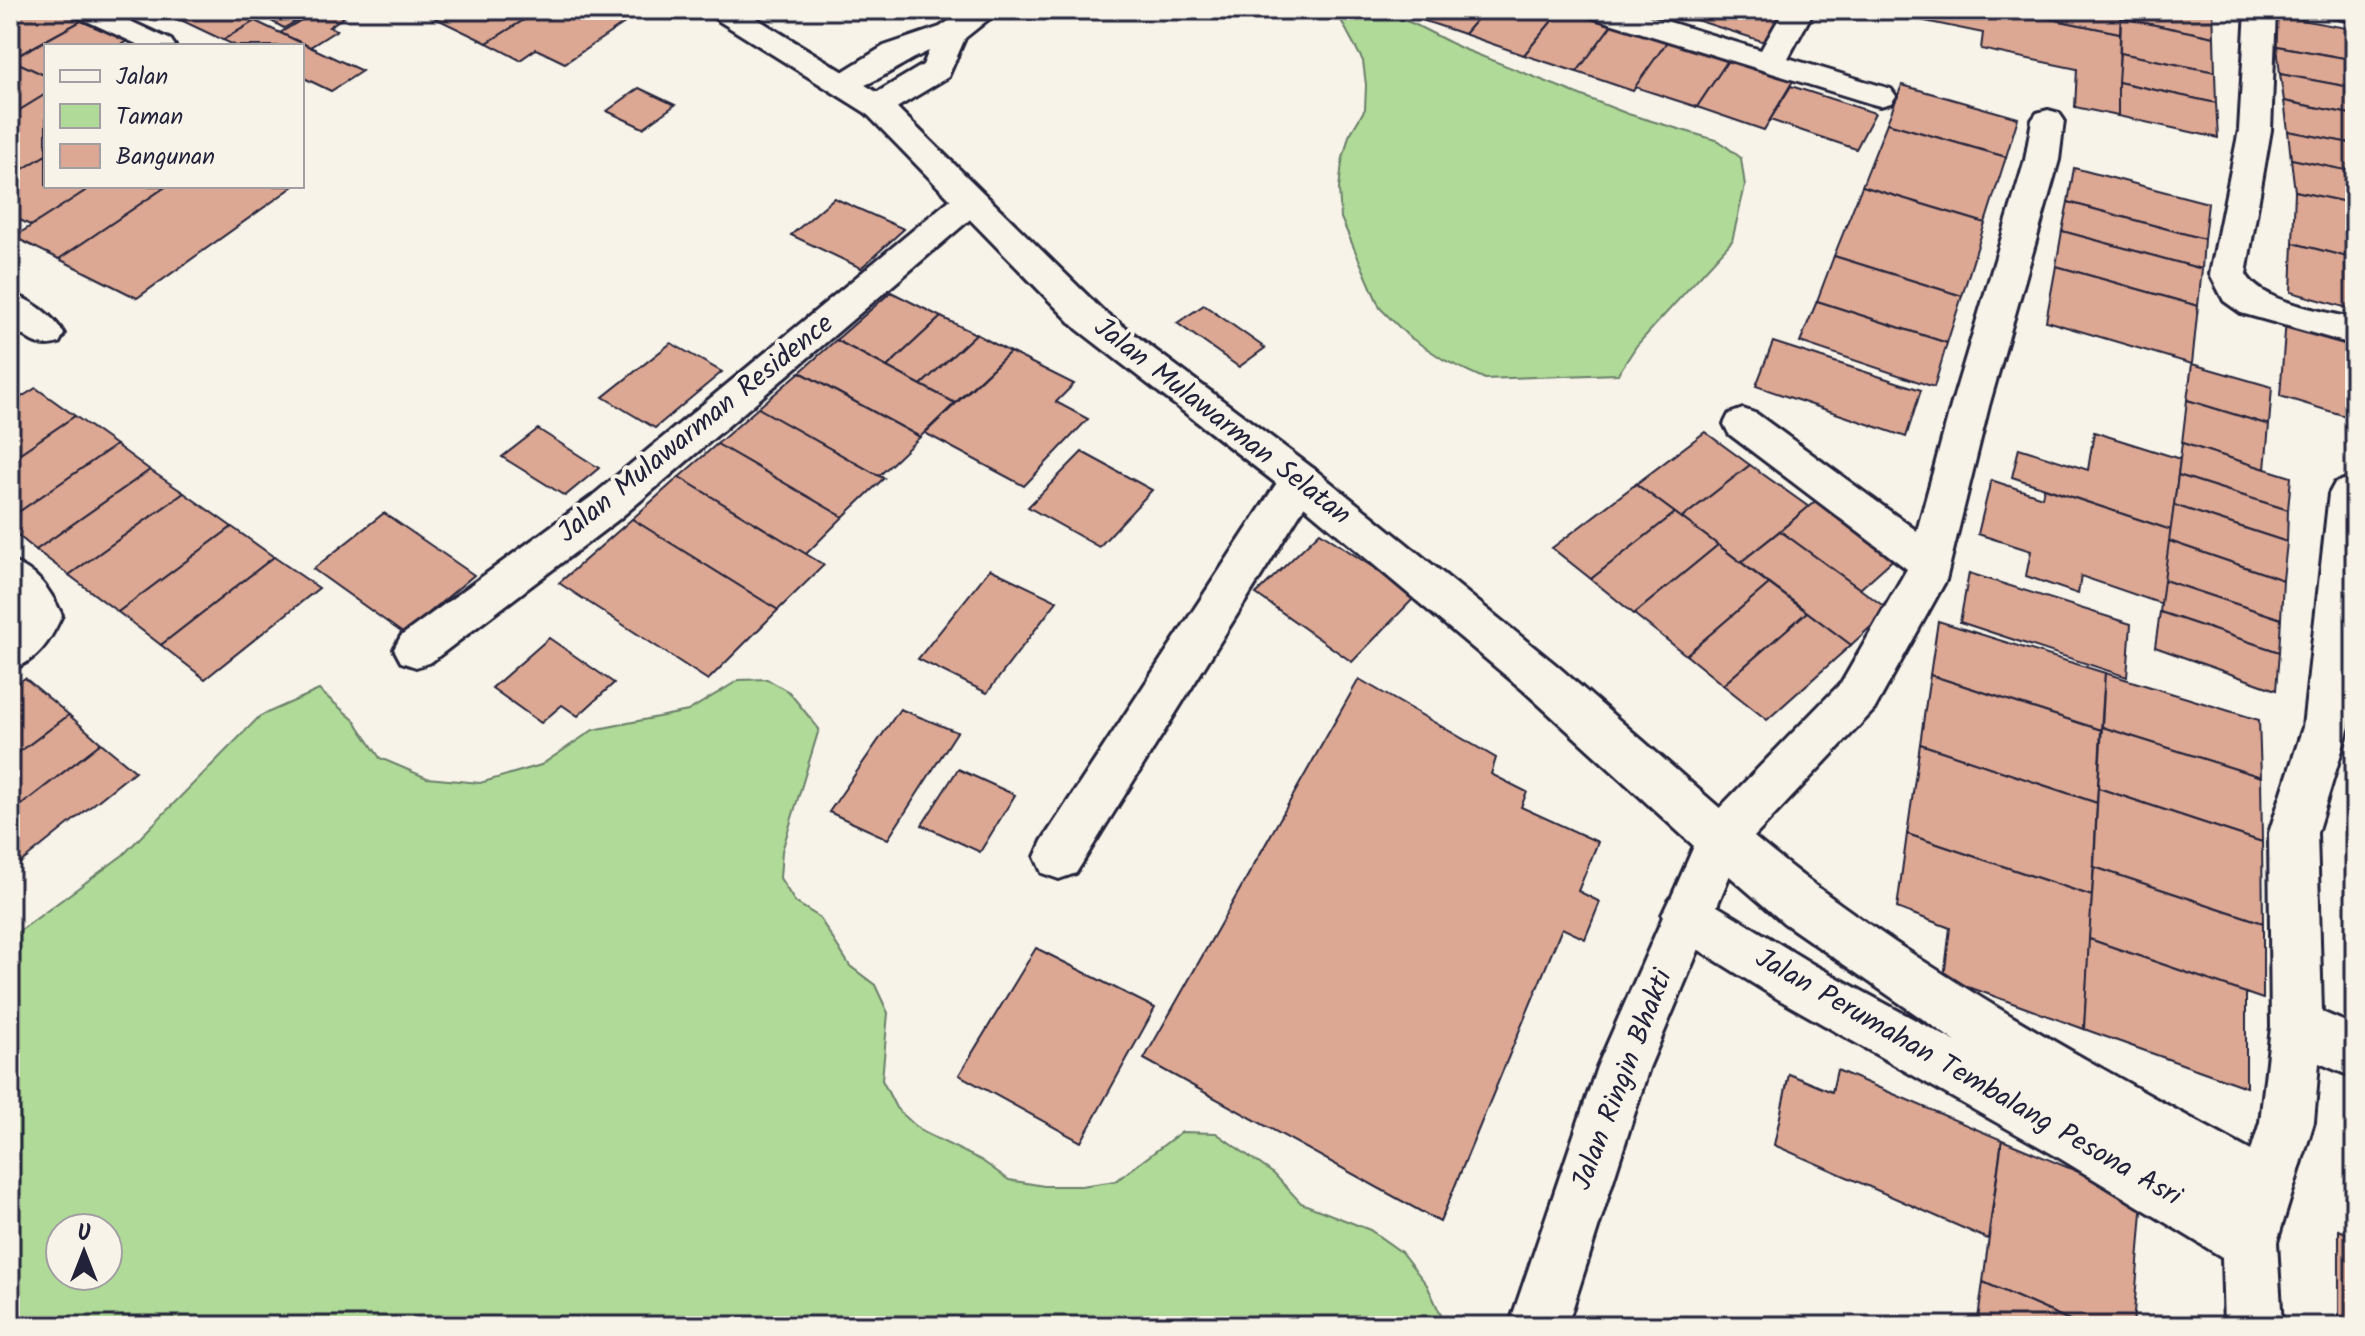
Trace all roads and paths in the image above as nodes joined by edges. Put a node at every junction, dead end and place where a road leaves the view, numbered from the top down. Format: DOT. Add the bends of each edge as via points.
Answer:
graph roads {
  1 [pos="85,10"];
  2 [pos="722,10"];
  3 [pos="985,10"];
  4 [pos="1598,10"];
  5 [pos="1799,10"];
  6 [pos="2261,10"];
  7 [pos="2340,10"];
  8 [pos="2355,13"];
  9 [pos="951,33"];
  10 [pos="158,44"];
  11 [pos="1770,62"];
  12 [pos="845,84"];
  13 [pos="1880,96"];
  14 [pos="877,106"];
  15 [pos="2048,120"];
  16 [pos="970,201"];
  17 [pos="10,306"];
  18 [pos="2355,332"];
  19 [pos="46,334"];
  20 [pos="1743,424"];
  21 [pos="1300,480"];
  22 [pos="2349,494"];
  23 [pos="1929,563"];
  24 [pos="10,578"];
  25 [pos="416,649"];
  26 [pos="10,652"];
  27 [pos="1721,839"];
  28 [pos="1059,857"];
  29 [pos="1687,915"];
  30 [pos="2297,1027"];
  31 [pos="2355,1052"];
  32 [pos="2265,1189"];
  33 [pos="2249,1242"];
  34 [pos="1538,1326"];
  35 [pos="2253,1326"];
  1 -- 10 [label="lane"];
  2 -- 12 [label="street, Jalan Mulawarman Selatan"];
  3 -- 9 [label="street"];
  4 -- 11 [label="street"];
  5 -- 11 [label="street"];
  6 -- 18 [label="street" via="2255,130 2228,274 2237,292 2254,304"];
  7 -- 8 [label="street"];
  9 -- 12 [label="street" via="895,53"];
  9 -- 14 [label="street" via="937,70"];
  11 -- 13 [label="street"];
  12 -- 14 [label="street, Jalan Mulawarman Selatan"];
  14 -- 16 [label="street, Jalan Mulawarman Selatan"];
  15 -- 23 [label="street, Jalan Ringin Bhakti" via="2042,160"];
  16 -- 21 [label="street, Jalan Mulawarman Selatan" via="1090,320"];
  16 -- 25 [label="street, Jalan Mulawarman Residence" via="605,508"];
  17 -- 19 [label="street"];
  20 -- 23 [label="street"];
  21 -- 27 [label="street, Jalan Mulawarman Selatan" via="1539,677"];
  21 -- 28 [label="street"];
  22 -- 30 [label="street" via="2326,727 2293,833"];
  23 -- 27 [label="street, Jalan Ringin Bhakti" via="1925,580 1858,696"];
  24 -- 26 [label="street" via="41,615 33,631"];
  27 -- 29 [label="street, Jalan Ringin Bhakti"];
  27 -- 32 [label="street, Jalan Perumahan Tembalang Pesona Asri" via="1801,907 1990,1035"];
  29 -- 33 [label="street, Jalan Perumahan Tembalang Pesona Asri"];
  29 -- 34 [label="street, Jalan Ringin Bhakti" via="1623,1067"];
  30 -- 31 [label="street"];
  30 -- 32 [label="street" via="2287,1122"];
  32 -- 33 [label="street"];
  33 -- 35 [label="street"];
}
